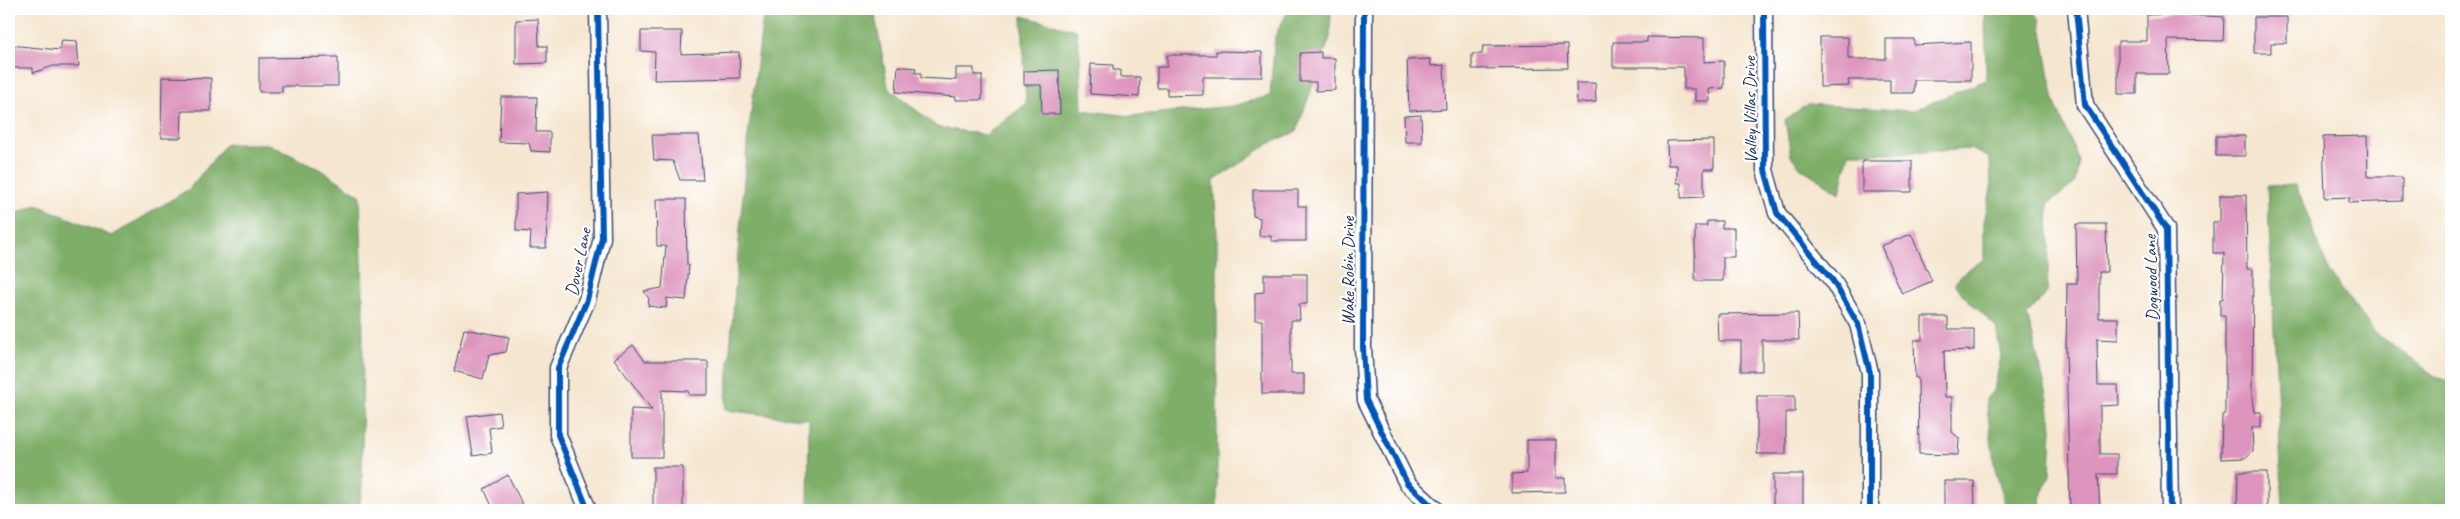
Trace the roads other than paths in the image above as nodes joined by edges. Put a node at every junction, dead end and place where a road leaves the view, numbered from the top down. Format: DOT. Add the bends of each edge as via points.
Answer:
graph roads {
  1 [pos="598,9"];
  2 [pos="1364,9"];
  3 [pos="1764,9"];
  4 [pos="2076,9"];
  5 [pos="588,510"];
  6 [pos="1436,510"];
  7 [pos="1870,510"];
  8 [pos="2170,510"];
  1 -- 5 [label="street, Dover Lane" via="602,238 587,300 558,368 558,435"];
  2 -- 6 [label="street, Wake Robin Drive" via="1363,347 1366,400 1407,483"];
  3 -- 7 [label="street, Valley Villas Drive" via="1765,170 1778,214 1833,281 1858,324 1870,374"];
  4 -- 8 [label="street, Dogwood Lane" via="2085,105 2166,229"];
}
